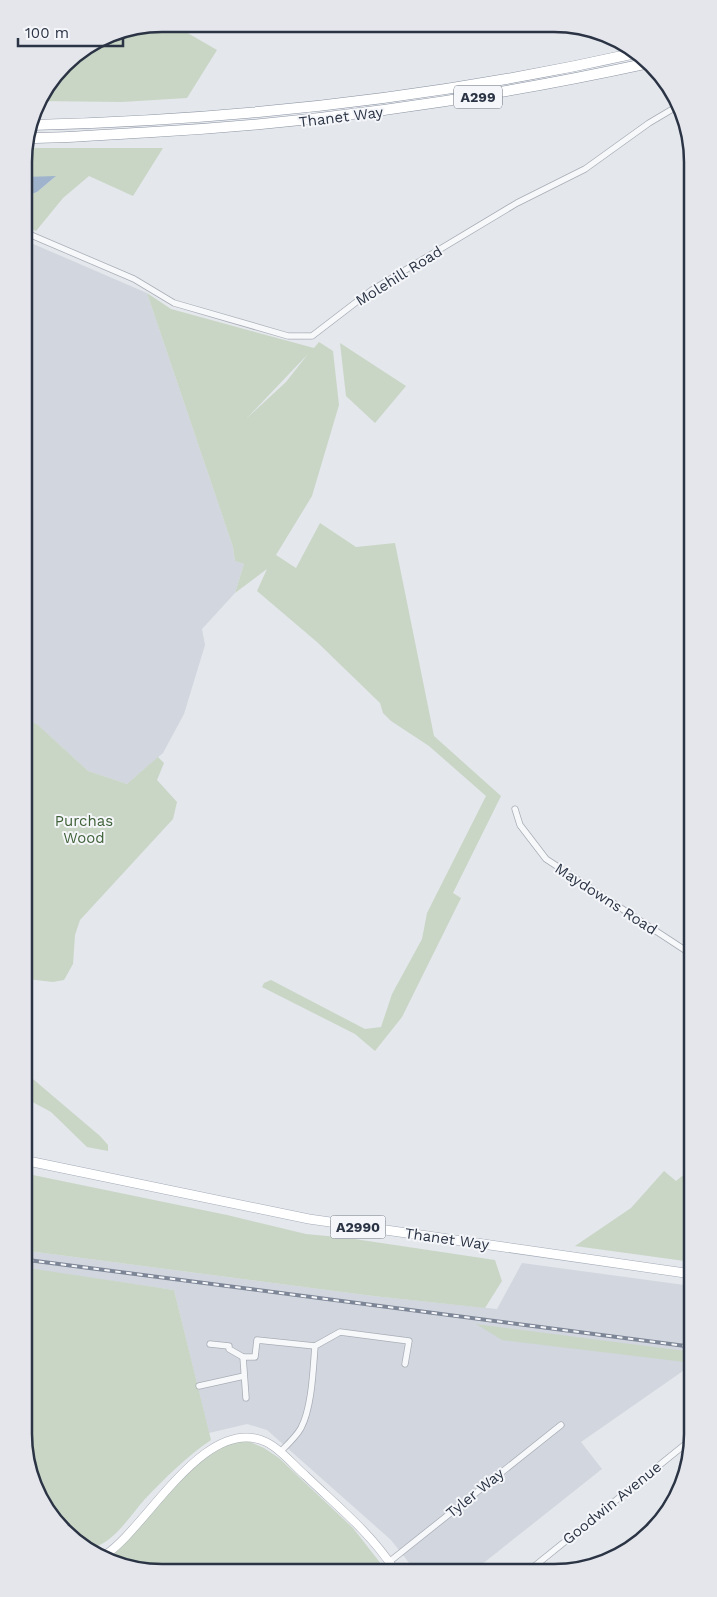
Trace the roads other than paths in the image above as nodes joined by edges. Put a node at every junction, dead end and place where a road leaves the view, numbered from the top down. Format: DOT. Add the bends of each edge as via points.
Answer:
graph roads {
  1 [pos="628,55"];
  2 [pos="640,65"];
  3 [pos="673,109"];
  4 [pos="38,125"];
  5 [pos="35,138"];
  6 [pos="33,236"];
  7 [pos="515,809"];
  8 [pos="684,949"];
  9 [pos="32,1162"];
  10 [pos="684,1273"];
  11 [pos="210,1344"];
  12 [pos="315,1346"];
  13 [pos="243,1357"];
  14 [pos="405,1364"];
  15 [pos="244,1376"];
  16 [pos="199,1386"];
  17 [pos="246,1398"];
  18 [pos="561,1424"];
  19 [pos="684,1446"];
  20 [pos="280,1452"];
  21 [pos="108,1552"];
  22 [pos="390,1564"];
  23 [pos="394,1564"];
  24 [pos="537,1564"];
  1 -- 4 [label="highway, Thanet Way / A299" via="558,71 302,109"];
  2 -- 5 [label="highway, Thanet Way / A299" via="558,83 360,115 231,128"];
  3 -- 6 [label="street, Molehill Road" via="585,169 517,203 372,290 312,336 288,336 174,303 134,279"];
  7 -- 8 [label="street, Maydowns Road" via="520,825 546,859"];
  9 -- 10 [label="main road, Thanet Way / A2990" via="309,1219"];
  11 -- 13 [label="street" via="229,1346 228,1350"];
  12 -- 13 [label="street" via="257,1340 255,1358"];
  12 -- 14 [label="street" via="340,1332 409,1341"];
  12 -- 20 [label="street" via="305,1416 301,1428"];
  13 -- 15 [label="street"];
  15 -- 16 [label="street"];
  15 -- 17 [label="street"];
  18 -- 23 [label="street, Tyler Way"];
  19 -- 24 [label="street, Goodwin Avenue"];
  20 -- 21 [label="main road" via="251,1437 237,1437 222,1444 172,1484"];
  20 -- 22 [label="main road" via="366,1532"];
}
